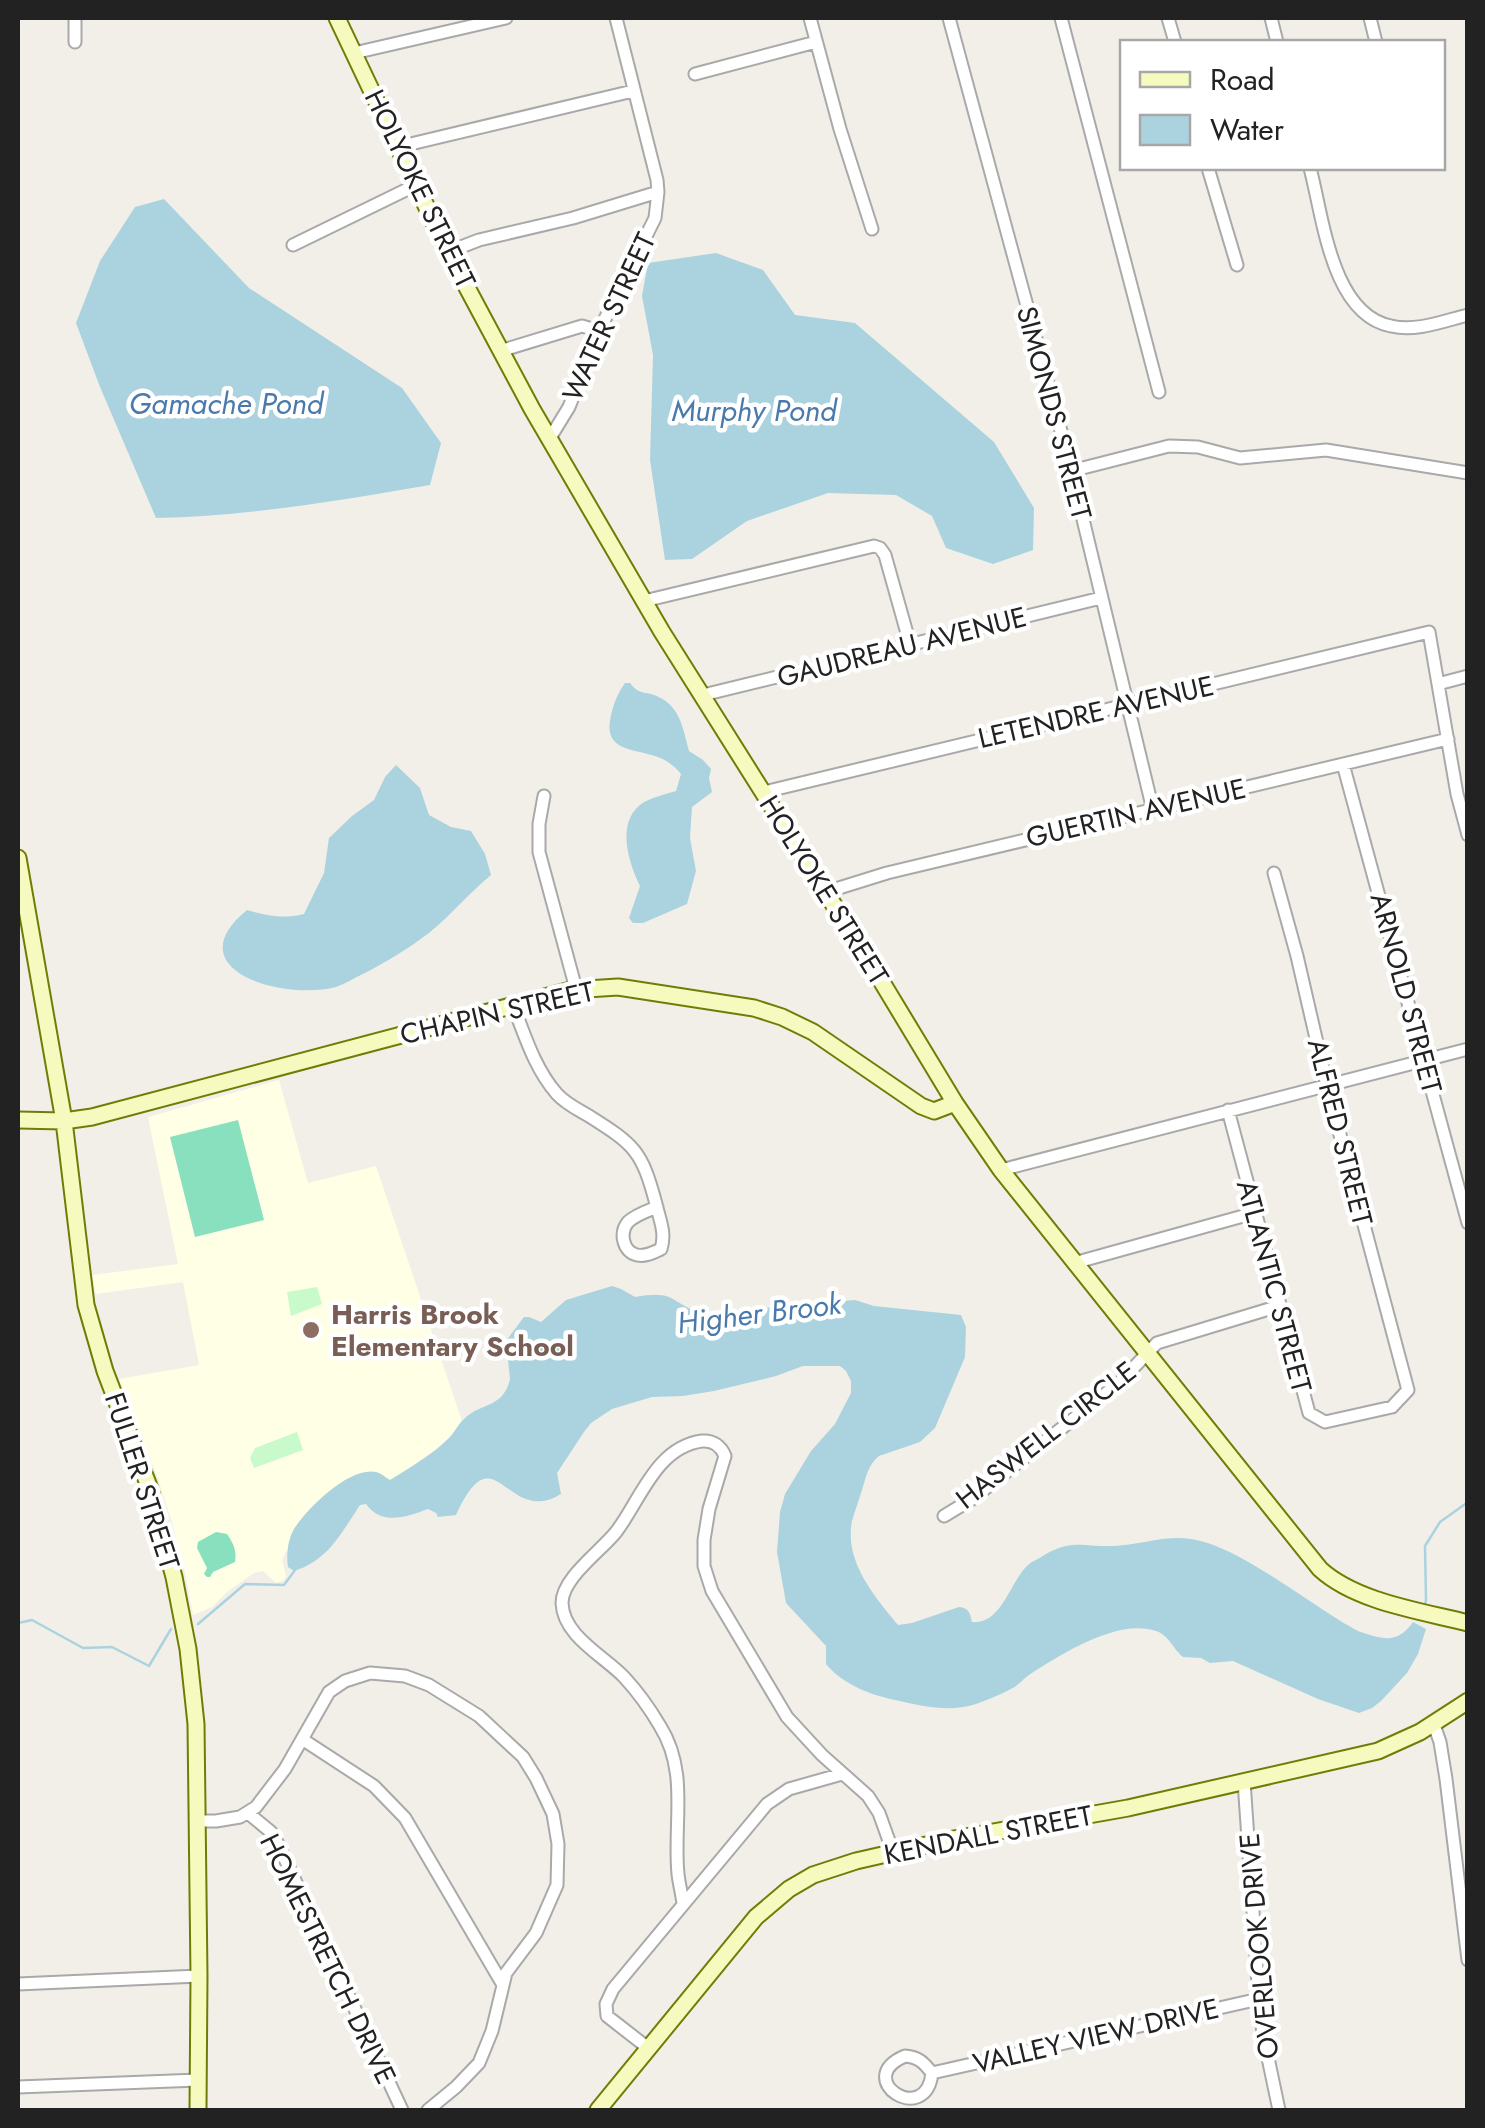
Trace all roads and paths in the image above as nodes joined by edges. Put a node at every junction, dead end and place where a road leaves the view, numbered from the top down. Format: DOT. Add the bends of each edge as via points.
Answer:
graph roads {
  1 [pos="75,18"];
  2 [pos="337,18"];
  3 [pos="506,18"];
  4 [pos="616,18"];
  5 [pos="810,18"];
  6 [pos="949,18"];
  7 [pos="1061,18"];
  8 [pos="75,42"];
  9 [pos="816,42"];
  10 [pos="354,54"];
  11 [pos="694,74"];
  12 [pos="633,91"];
  13 [pos="398,147"];
  14 [pos="1209,170"];
  15 [pos="1311,170"];
  16 [pos="416,185"];
  17 [pos="658,192"];
  18 [pos="872,229"];
  19 [pos="293,246"];
  20 [pos="448,252"];
  21 [pos="1237,265"];
  22 [pos="1468,314"];
  23 [pos="600,331"];
  24 [pos="500,351"];
  25 [pos="1159,392"];
  26 [pos="550,438"];
  27 [pos="1071,471"];
  28 [pos="1468,473"];
  29 [pos="1101,598"];
  30 [pos="644,602"];
  31 [pos="910,644"];
  32 [pos="1468,676"];
  33 [pos="1438,684"];
  34 [pos="702,695"];
  35 [pos="1126,706"];
  36 [pos="1448,739"];
  37 [pos="1343,764"];
  38 [pos="764,792"];
  39 [pos="544,796"];
  40 [pos="1153,810"];
  41 [pos="1468,835"];
  42 [pos="18,858"];
  43 [pos="1274,873"];
  44 [pos="826,892"];
  45 [pos="576,990"];
  46 [pos="513,1005"];
  47 [pos="1468,1049"];
  48 [pos="1424,1061"];
  49 [pos="1327,1086"];
  50 [pos="955,1103"];
  51 [pos="1228,1110"];
  52 [pos="18,1120"];
  53 [pos="64,1121"];
  54 [pos="1001,1170"];
  55 [pos="657,1207"];
  56 [pos="1254,1213"];
  57 [pos="1468,1223"];
  58 [pos="1074,1263"];
  59 [pos="1279,1306"];
  60 [pos="1147,1354"];
  61 [pos="1408,1390"];
  62 [pos="944,1516"];
  63 [pos="1468,1623"];
  64 [pos="1468,1702"];
  65 [pos="1433,1722"];
  66 [pos="302,1739"];
  67 [pos="842,1774"];
  68 [pos="1244,1781"];
  69 [pos="248,1813"];
  70 [pos="198,1821"];
  71 [pos="893,1852"];
  72 [pos="683,1904"];
  73 [pos="1468,1960"];
  74 [pos="199,1976"];
  75 [pos="18,1984"];
  76 [pos="502,1985"];
  77 [pos="1259,1999"];
  78 [pos="648,2048"];
  79 [pos="932,2073"];
  80 [pos="198,2080"];
  81 [pos="18,2086"];
  82 [pos="198,2110"];
  83 [pos="402,2110"];
  84 [pos="428,2110"];
  85 [pos="598,2110"];
  86 [pos="1279,2110"];
  1 -- 8 [label="street"];
  2 -- 10 [label="main road, HOLYOKE STREET"];
  3 -- 10 [label="street"];
  4 -- 12 [label="street"];
  5 -- 9 [label="street"];
  6 -- 27 [label="street, SIMONDS STREET"];
  7 -- 25 [label="street"];
  9 -- 11 [label="street"];
  9 -- 18 [label="street"];
  10 -- 13 [label="main road, HOLYOKE STREET"];
  12 -- 13 [label="street"];
  12 -- 17 [label="street"];
  13 -- 16 [label="main road, HOLYOKE STREET"];
  14 -- 21 [label="street"];
  15 -- 22 [label="street" via="1340,281 1361,311 1388,326 1418,328"];
  16 -- 19 [label="street"];
  16 -- 20 [label="main road, HOLYOKE STREET"];
  17 -- 20 [label="street"];
  17 -- 23 [label="street, WATER STREET" via="655,218"];
  20 -- 24 [label="main road, HOLYOKE STREET"];
  23 -- 24 [label="street" via="582,326"];
  23 -- 26 [label="street, WATER STREET"];
  24 -- 26 [label="main road, HOLYOKE STREET"];
  26 -- 30 [label="main road, HOLYOKE STREET"];
  27 -- 28 [label="street" via="1170,446 1198,446 1240,458 1326,450"];
  27 -- 29 [label="street, SIMONDS STREET"];
  29 -- 31 [label="street, GAUDREAU AVENUE"];
  29 -- 35 [label="street, SIMONDS STREET"];
  30 -- 31 [label="street" via="874,546 885,555"];
  30 -- 34 [label="main road, HOLYOKE STREET"];
  31 -- 34 [label="street, GAUDREAU AVENUE"];
  32 -- 33 [label="street"];
  33 -- 35 [label="street, LETENDRE AVENUE" via="1429,632"];
  33 -- 36 [label="street"];
  34 -- 38 [label="main road, HOLYOKE STREET"];
  35 -- 38 [label="street, LETENDRE AVENUE"];
  35 -- 40 [label="street, SIMONDS STREET"];
  36 -- 37 [label="street, GUERTIN AVENUE"];
  36 -- 41 [label="street"];
  37 -- 40 [label="street, GUERTIN AVENUE"];
  37 -- 48 [label="street, ARNOLD STREET"];
  38 -- 44 [label="main road, HOLYOKE STREET"];
  39 -- 45 [label="street" via="539,852"];
  40 -- 44 [label="street, GUERTIN AVENUE"];
  42 -- 53 [label="main road, FULLER STREET"];
  43 -- 49 [label="street, ALFRED STREET"];
  44 -- 50 [label="main road, HOLYOKE STREET"];
  45 -- 46 [label="main road, CHAPIN STREET"];
  45 -- 50 [label="main road, CHAPIN STREET" via="618,986 754,1008 813,1032 921,1106 934,1111"];
  46 -- 53 [label="main road, CHAPIN STREET"];
  46 -- 55 [label="street" via="546,1080 561,1098 634,1148"];
  47 -- 48 [label="street"];
  48 -- 49 [label="street"];
  48 -- 57 [label="street, ARNOLD STREET"];
  49 -- 51 [label="street"];
  49 -- 61 [label="street, ALFRED STREET"];
  50 -- 54 [label="main road, HOLYOKE STREET"];
  51 -- 54 [label="street"];
  51 -- 56 [label="street, ATLANTIC STREET"];
  52 -- 53 [label="main road, CHAPIN STREET"];
  53 -- 70 [label="main road, FULLER STREET" via="88,1312 152,1497 186,1634"];
  54 -- 58 [label="main road, HOLYOKE STREET"];
  55 -- 55 [label="street" via="665,1237 661,1249 636,1256 623,1240 624,1228"];
  56 -- 58 [label="street"];
  56 -- 59 [label="street, ATLANTIC STREET"];
  58 -- 60 [label="main road, HOLYOKE STREET"];
  59 -- 60 [label="street, HASWELL CIRCLE" via="1157,1344"];
  59 -- 61 [label="street, ATLANTIC STREET" via="1309,1414 1325,1422 1392,1407"];
  60 -- 62 [label="street, HASWELL CIRCLE"];
  60 -- 63 [label="main road, HOLYOKE STREET" via="1320,1569 1353,1590"];
  64 -- 65 [label="main road, KENDALL STREET"];
  65 -- 68 [label="main road, KENDALL STREET" via="1378,1751"];
  65 -- 73 [label="street"];
  66 -- 69 [label="street"];
  66 -- 76 [label="street" via="374,1786 405,1818"];
  66 -- 76 [label="street" via="332,1689 370,1673 395,1674 457,1702 523,1757 553,1814 558,1877 536,1933"];
  67 -- 71 [label="street" via="868,1796"];
  67 -- 72 [label="street" via="775,1798"];
  67 -- 72 [label="street" via="788,1717 709,1584 704,1540 724,1452 706,1441 681,1449 662,1462 613,1536 569,1582 562,1603 572,1630 630,1683 669,1741 677,1770"];
  68 -- 71 [label="main road, KENDALL STREET"];
  68 -- 77 [label="street, OVERLOOK DRIVE"];
  69 -- 70 [label="street"];
  69 -- 83 [label="street, HOMESTRETCH DRIVE" via="278,1844"];
  70 -- 74 [label="main road, FULLER STREET"];
  71 -- 78 [label="main road, KENDALL STREET" via="830,1868 774,1900"];
  72 -- 78 [label="street" via="606,2004 610,2020"];
  74 -- 75 [label="street"];
  74 -- 80 [label="main road, FULLER STREET"];
  76 -- 84 [label="street" via="479,2063"];
  77 -- 79 [label="street, VALLEY VIEW DRIVE"];
  77 -- 86 [label="street, OVERLOOK DRIVE"];
  78 -- 85 [label="main road, KENDALL STREET"];
  79 -- 79 [label="street, VALLEY VIEW DRIVE" via="906,2056 889,2066 888,2089 900,2100 918,2098 930,2088"];
  80 -- 81 [label="street"];
  80 -- 82 [label="main road, FULLER STREET"];
}
